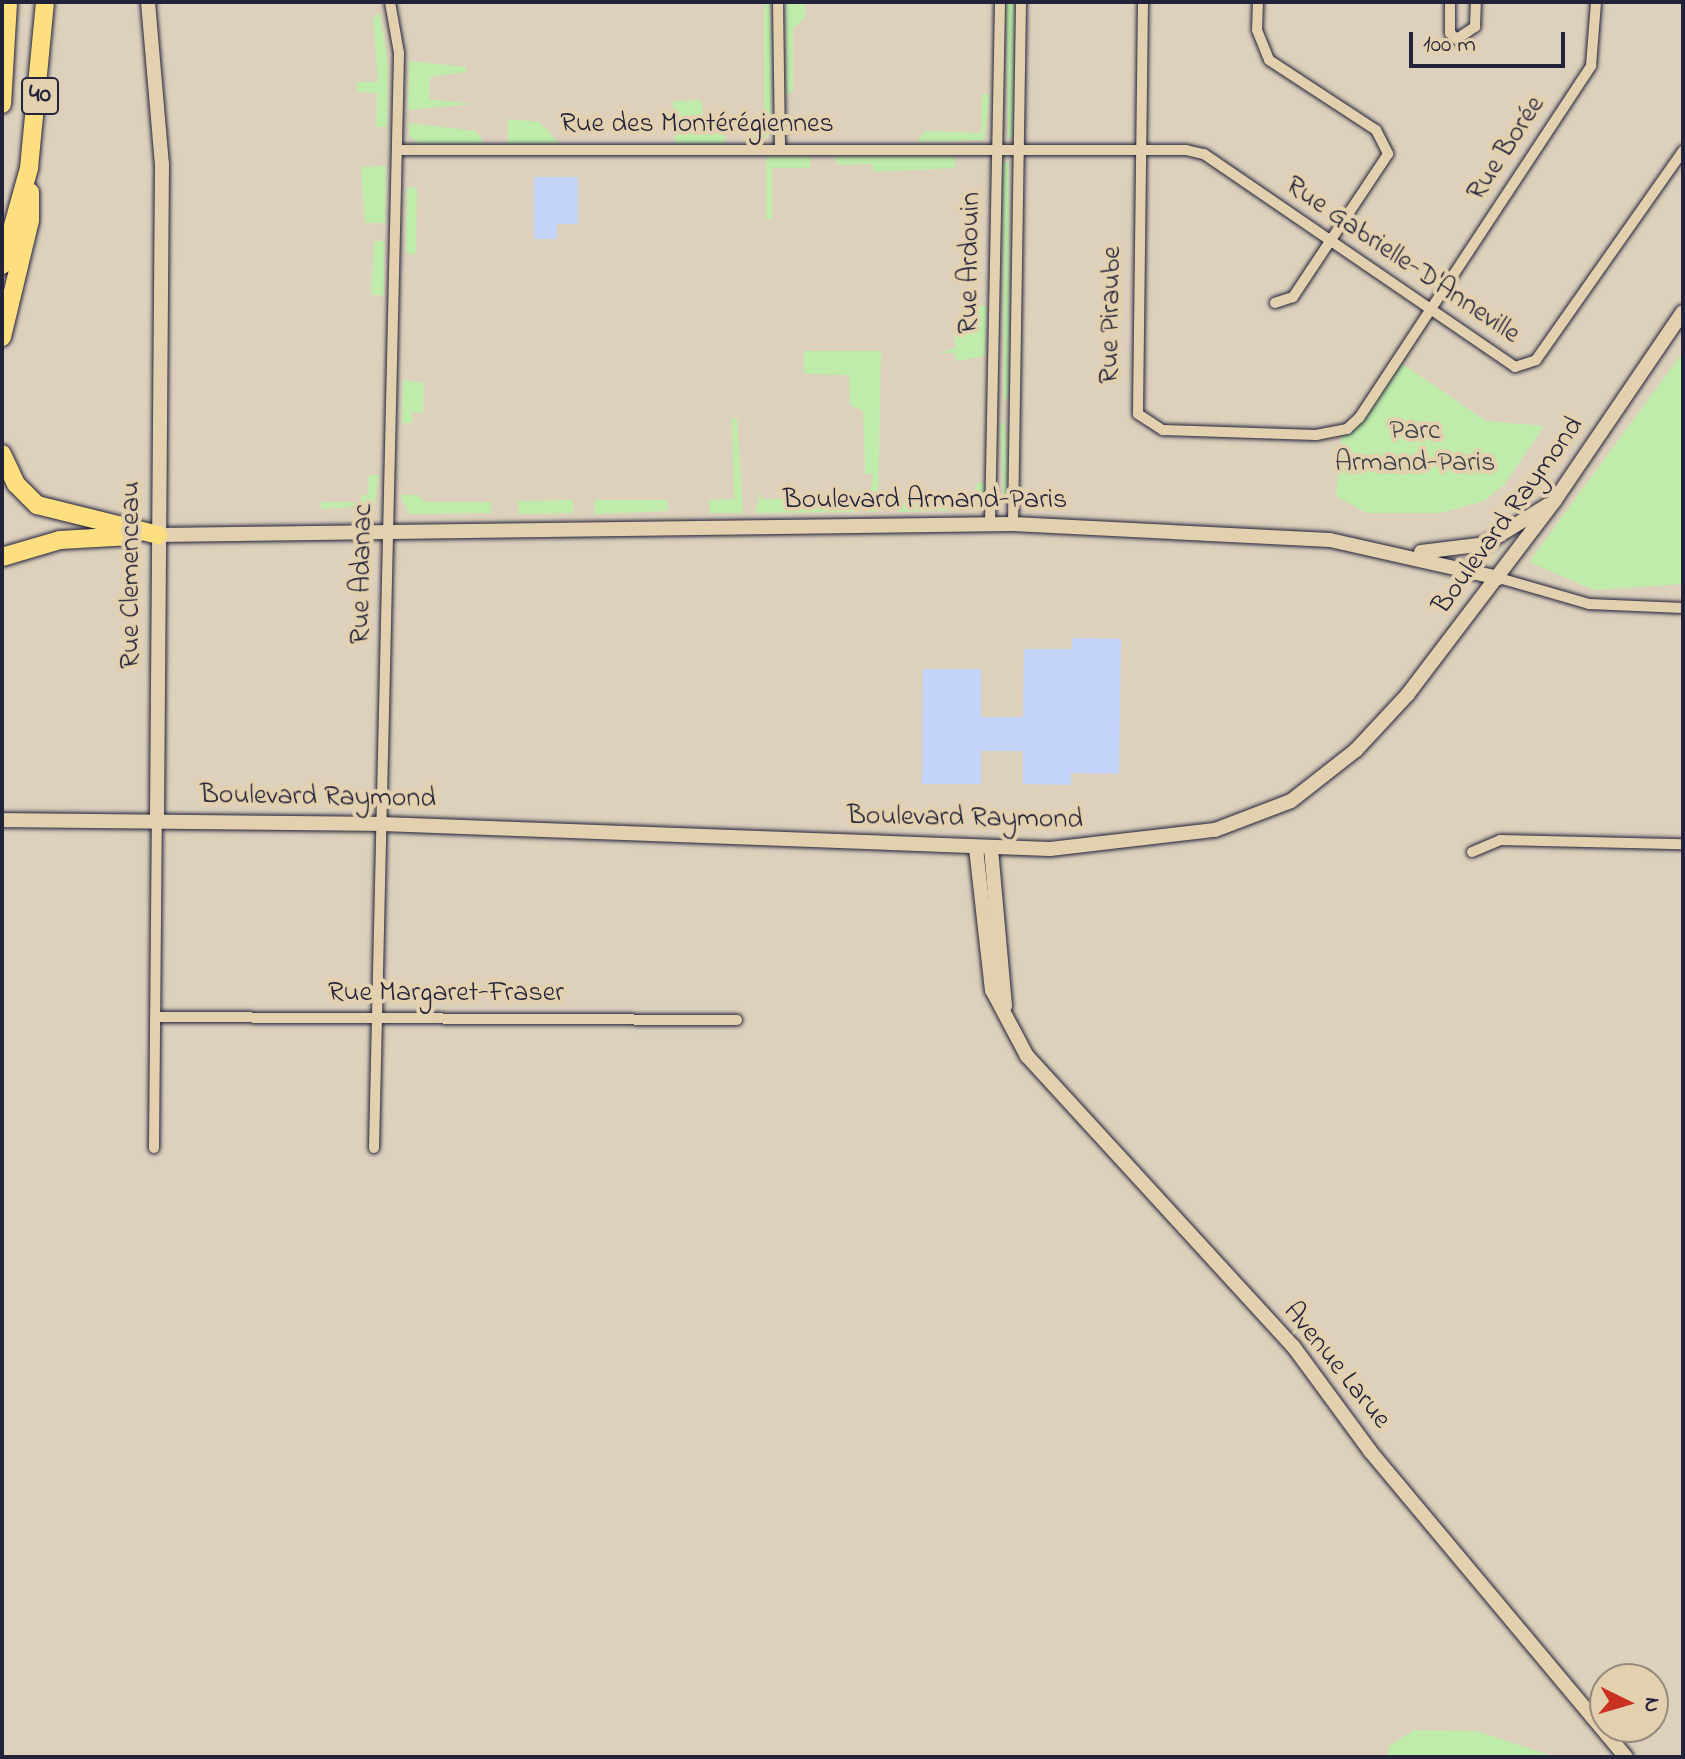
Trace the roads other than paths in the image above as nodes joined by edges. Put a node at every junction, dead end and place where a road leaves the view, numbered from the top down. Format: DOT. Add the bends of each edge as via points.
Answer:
graph roads {
  1 [pos="8,2"];
  2 [pos="45,2"];
  3 [pos="148,2"];
  4 [pos="390,2"];
  5 [pos="778,2"];
  6 [pos="1000,2"];
  7 [pos="1021,2"];
  8 [pos="1143,2"];
  9 [pos="1258,2"];
  10 [pos="1450,2"];
  11 [pos="1476,2"];
  12 [pos="1596,2"];
  13 [pos="2,104"];
  14 [pos="1140,148"];
  15 [pos="780,149"];
  16 [pos="997,149"];
  17 [pos="1019,149"];
  18 [pos="397,150"];
  19 [pos="1683,151"];
  20 [pos="29,168"];
  21 [pos="1331,243"];
  22 [pos="2,265"];
  23 [pos="1275,303"];
  24 [pos="1429,312"];
  25 [pos="1683,312"];
  26 [pos="2,337"];
  27 [pos="2,454"];
  28 [pos="1555,500"];
  29 [pos="990,524"];
  30 [pos="1013,524"];
  31 [pos="389,530"];
  32 [pos="158,535"];
  33 [pos="1409,554"];
  34 [pos="2,557"];
  35 [pos="1499,578"];
  36 [pos="1683,608"];
  37 [pos="2,820"];
  38 [pos="157,821"];
  39 [pos="382,824"];
  40 [pos="1683,844"];
  41 [pos="984,848"];
  42 [pos="1472,852"];
  43 [pos="155,1017"];
  44 [pos="377,1018"];
  45 [pos="737,1020"];
  46 [pos="154,1148"];
  47 [pos="374,1148"];
  48 [pos="1626,1757"];
  1 -- 13 [label="highway, 40"];
  2 -- 20 [label="highway, 40"];
  3 -- 32 [label="street, Rue Clemenceau" via="162,164"];
  4 -- 18 [label="street, Rue Adanac" via="399,53"];
  5 -- 15 [label="street"];
  6 -- 16 [label="street, Rue Ardouin"];
  7 -- 17 [label="street, Rue Ardouin"];
  8 -- 14 [label="street, Rue Piraube"];
  9 -- 21 [label="street" via="1257,30 1269,60 1376,130 1387,145 1387,164"];
  10 -- 11 [label="street" via="1450,33 1457,39 1475,27"];
  12 -- 24 [label="street, Rue Borée" via="1591,66"];
  14 -- 17 [label="street, Rue Gabrielle-D'Anneville"];
  14 -- 21 [label="street, Rue Gabrielle-D'Anneville" via="1204,154"];
  14 -- 24 [label="street, Rue Piraube" via="1135,399 1144,423 1163,430 1316,435 1347,429"];
  15 -- 16 [label="street, Rue des Montérégiennes"];
  15 -- 18 [label="street, Rue des Montérégiennes"];
  16 -- 17 [label="street, Rue Gabrielle-D'Anneville"];
  16 -- 29 [label="street, Rue Ardouin"];
  17 -- 30 [label="street, Rue Ardouin"];
  18 -- 31 [label="street, Rue Adanac"];
  19 -- 24 [label="street, Rue Gabrielle-D'Anneville" via="1536,360 1506,364"];
  20 -- 22 [label="highway, 40"];
  20 -- 26 [label="highway" via="30,220"];
  21 -- 23 [label="street" via="1293,297"];
  21 -- 24 [label="street, Rue Gabrielle-D'Anneville"];
  25 -- 28 [label="street, Boulevard Raymond"];
  27 -- 32 [label="highway" via="16,484 37,505"];
  28 -- 33 [label="street" via="1485,544"];
  28 -- 35 [label="street, Boulevard Raymond"];
  29 -- 30 [label="street, Boulevard Armand-Paris"];
  29 -- 31 [label="street, Boulevard Armand-Paris"];
  30 -- 33 [label="street, Boulevard Armand-Paris" via="1300,537"];
  31 -- 32 [label="street, Boulevard Armand-Paris"];
  31 -- 39 [label="street, Rue Adanac"];
  32 -- 34 [label="highway" via="60,540"];
  32 -- 38 [label="street, Rue Clemenceau"];
  33 -- 35 [label="street, Boulevard Armand-Paris"];
  35 -- 36 [label="street, Boulevard Armand-Paris" via="1589,604"];
  35 -- 41 [label="street, Boulevard Raymond" via="1408,694 1356,750 1291,801 1215,830 1153,840"];
  37 -- 38 [label="street, Boulevard Raymond"];
  38 -- 39 [label="street, Boulevard Raymond"];
  38 -- 43 [label="street, Rue Clemenceau"];
  39 -- 41 [label="street, Boulevard Raymond"];
  39 -- 44 [label="street, Rue Adanac"];
  40 -- 42 [label="street" via="1500,840"];
  41 -- 48 [label="street, Avenue Larue" via="992,990 1027,1056 1293,1346 1370,1451"];
  43 -- 44 [label="street, Rue Margaret-Fraser"];
  43 -- 46 [label="street, Rue Clemenceau"];
  44 -- 45 [label="street, Rue Margaret-Fraser"];
  44 -- 47 [label="street, Rue Adanac"];
}
